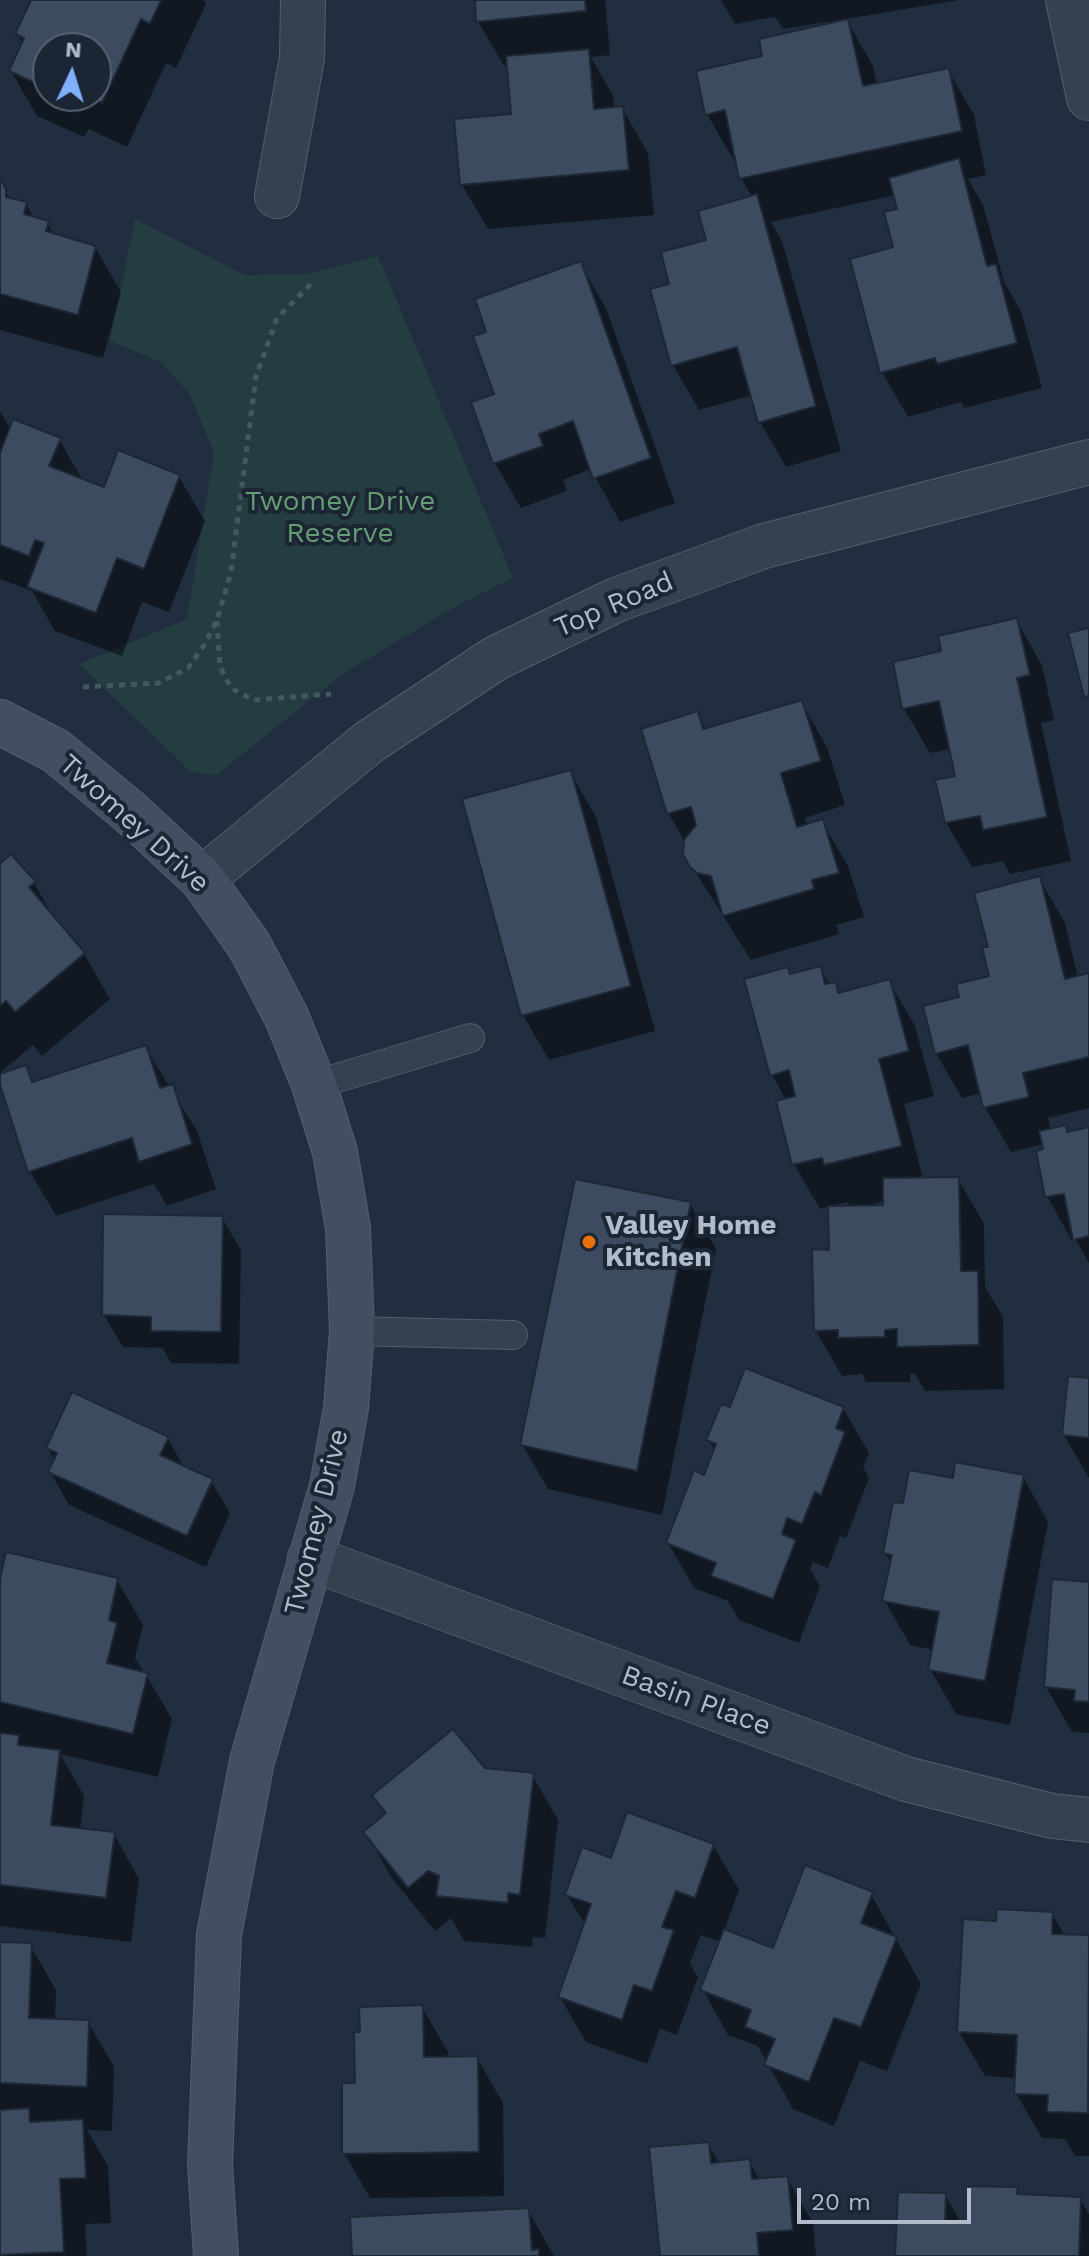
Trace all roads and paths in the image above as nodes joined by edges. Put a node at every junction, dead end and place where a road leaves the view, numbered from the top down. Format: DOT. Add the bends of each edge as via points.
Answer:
graph roads {
  1 [pos="303,0"];
  2 [pos="1068,0"];
  3 [pos="1089,98"];
  4 [pos="277,196"];
  5 [pos="313,282"];
  6 [pos="1089,462"];
  7 [pos="217,620"];
  8 [pos="83,687"];
  9 [pos="331,694"];
  10 [pos="0,722"];
  11 [pos="202,879"];
  12 [pos="470,1038"];
  13 [pos="314,1085"];
  14 [pos="352,1331"];
  15 [pos="513,1335"];
  16 [pos="310,1558"];
  17 [pos="1089,1820"];
  18 [pos="216,2256"];
  1 -- 4 [label="street" via="302,58"];
  2 -- 3 [label="street"];
  5 -- 7 [label="path" via="277,318 256,376 231,572"];
  6 -- 11 [label="street, Top Road" via="764,546 616,600 496,658 369,742"];
  7 -- 8 [label="path" via="188,668 159,683"];
  7 -- 9 [label="path" via="220,667 231,688 253,700"];
  10 -- 11 [label="street, Twomey Drive" via="56,751"];
  11 -- 13 [label="street, Twomey Drive" via="249,945"];
  12 -- 13 [label="lane"];
  13 -- 14 [label="street, Twomey Drive" via="335,1152 348,1228"];
  14 -- 15 [label="lane"];
  14 -- 16 [label="street, Twomey Drive" via="332,1486"];
  16 -- 17 [label="street, Basin Place" via="906,1779 1052,1816"];
  16 -- 18 [label="street, Twomey Drive" via="252,1761 219,1935 210,2164"];
}
